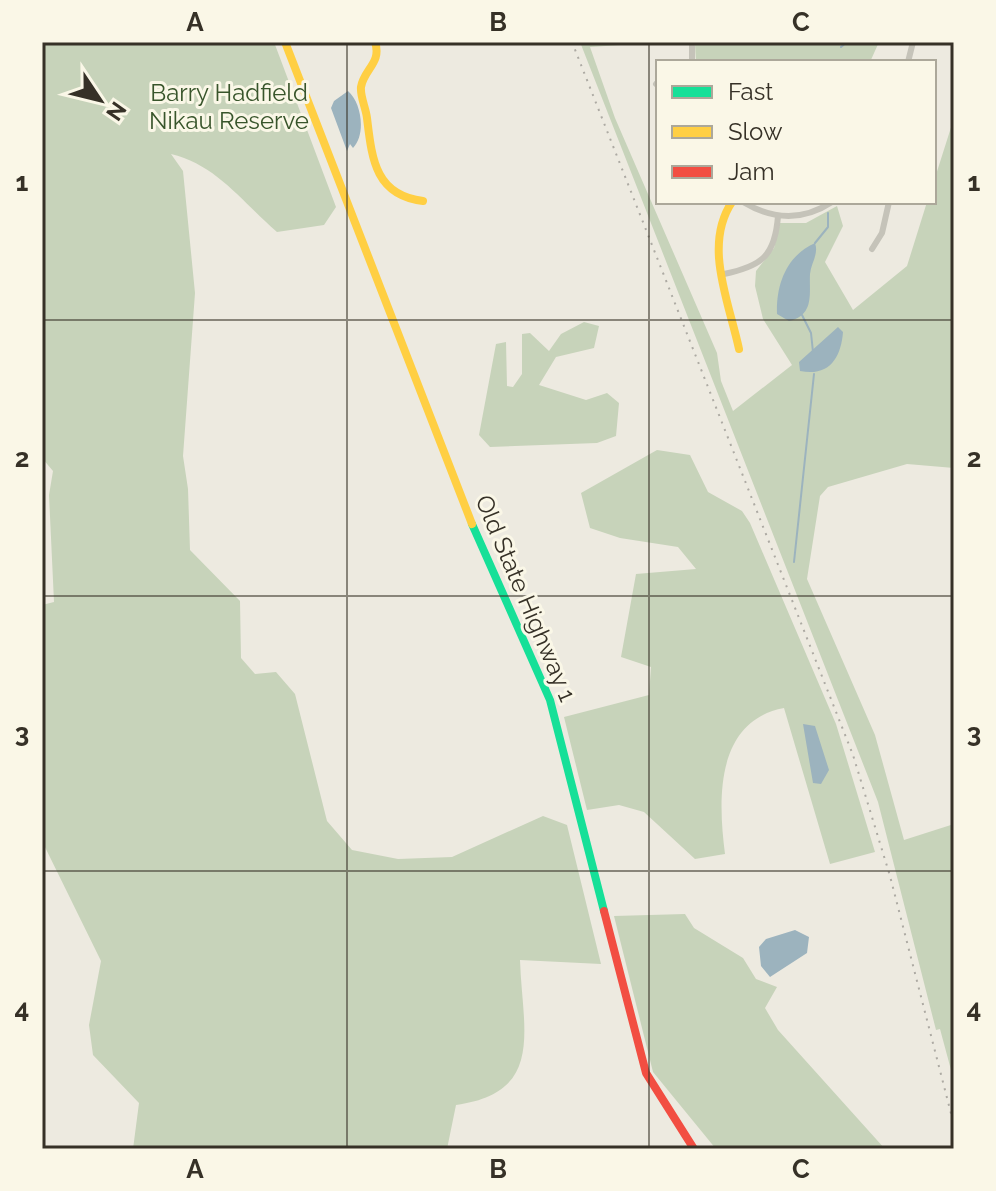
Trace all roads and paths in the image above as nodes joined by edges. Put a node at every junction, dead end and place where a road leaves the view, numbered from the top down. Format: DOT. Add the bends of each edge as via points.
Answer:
graph roads {
  1 [pos="288,42"];
  2 [pos="375,42"];
  3 [pos="692,46"];
  4 [pos="692,60"];
  5 [pos="423,201"];
  6 [pos="731,204"];
  7 [pos="748,204"];
  8 [pos="813,204"];
  9 [pos="828,204"];
  10 [pos="889,204"];
  11 [pos="815,211"];
  12 [pos="778,216"];
  13 [pos="872,249"];
  14 [pos="724,274"];
  15 [pos="739,349"];
  16 [pos="694,1149"];
  1 -- 16 [label="main road, Old State Highway 1" via="449,471 550,700 646,1073"];
  2 -- 5 [label="main road" via="378,60 361,91 374,162 394,196"];
  3 -- 4 [label="street"];
  6 -- 14 [label="main road" via="716,232"];
  7 -- 12 [label="street"];
  8 -- 11 [label="street"];
  9 -- 11 [label="street"];
  10 -- 13 [label="street"];
  11 -- 12 [label="street"];
  12 -- 14 [label="street" via="776,237 760,262"];
  14 -- 15 [label="main road"];
}
